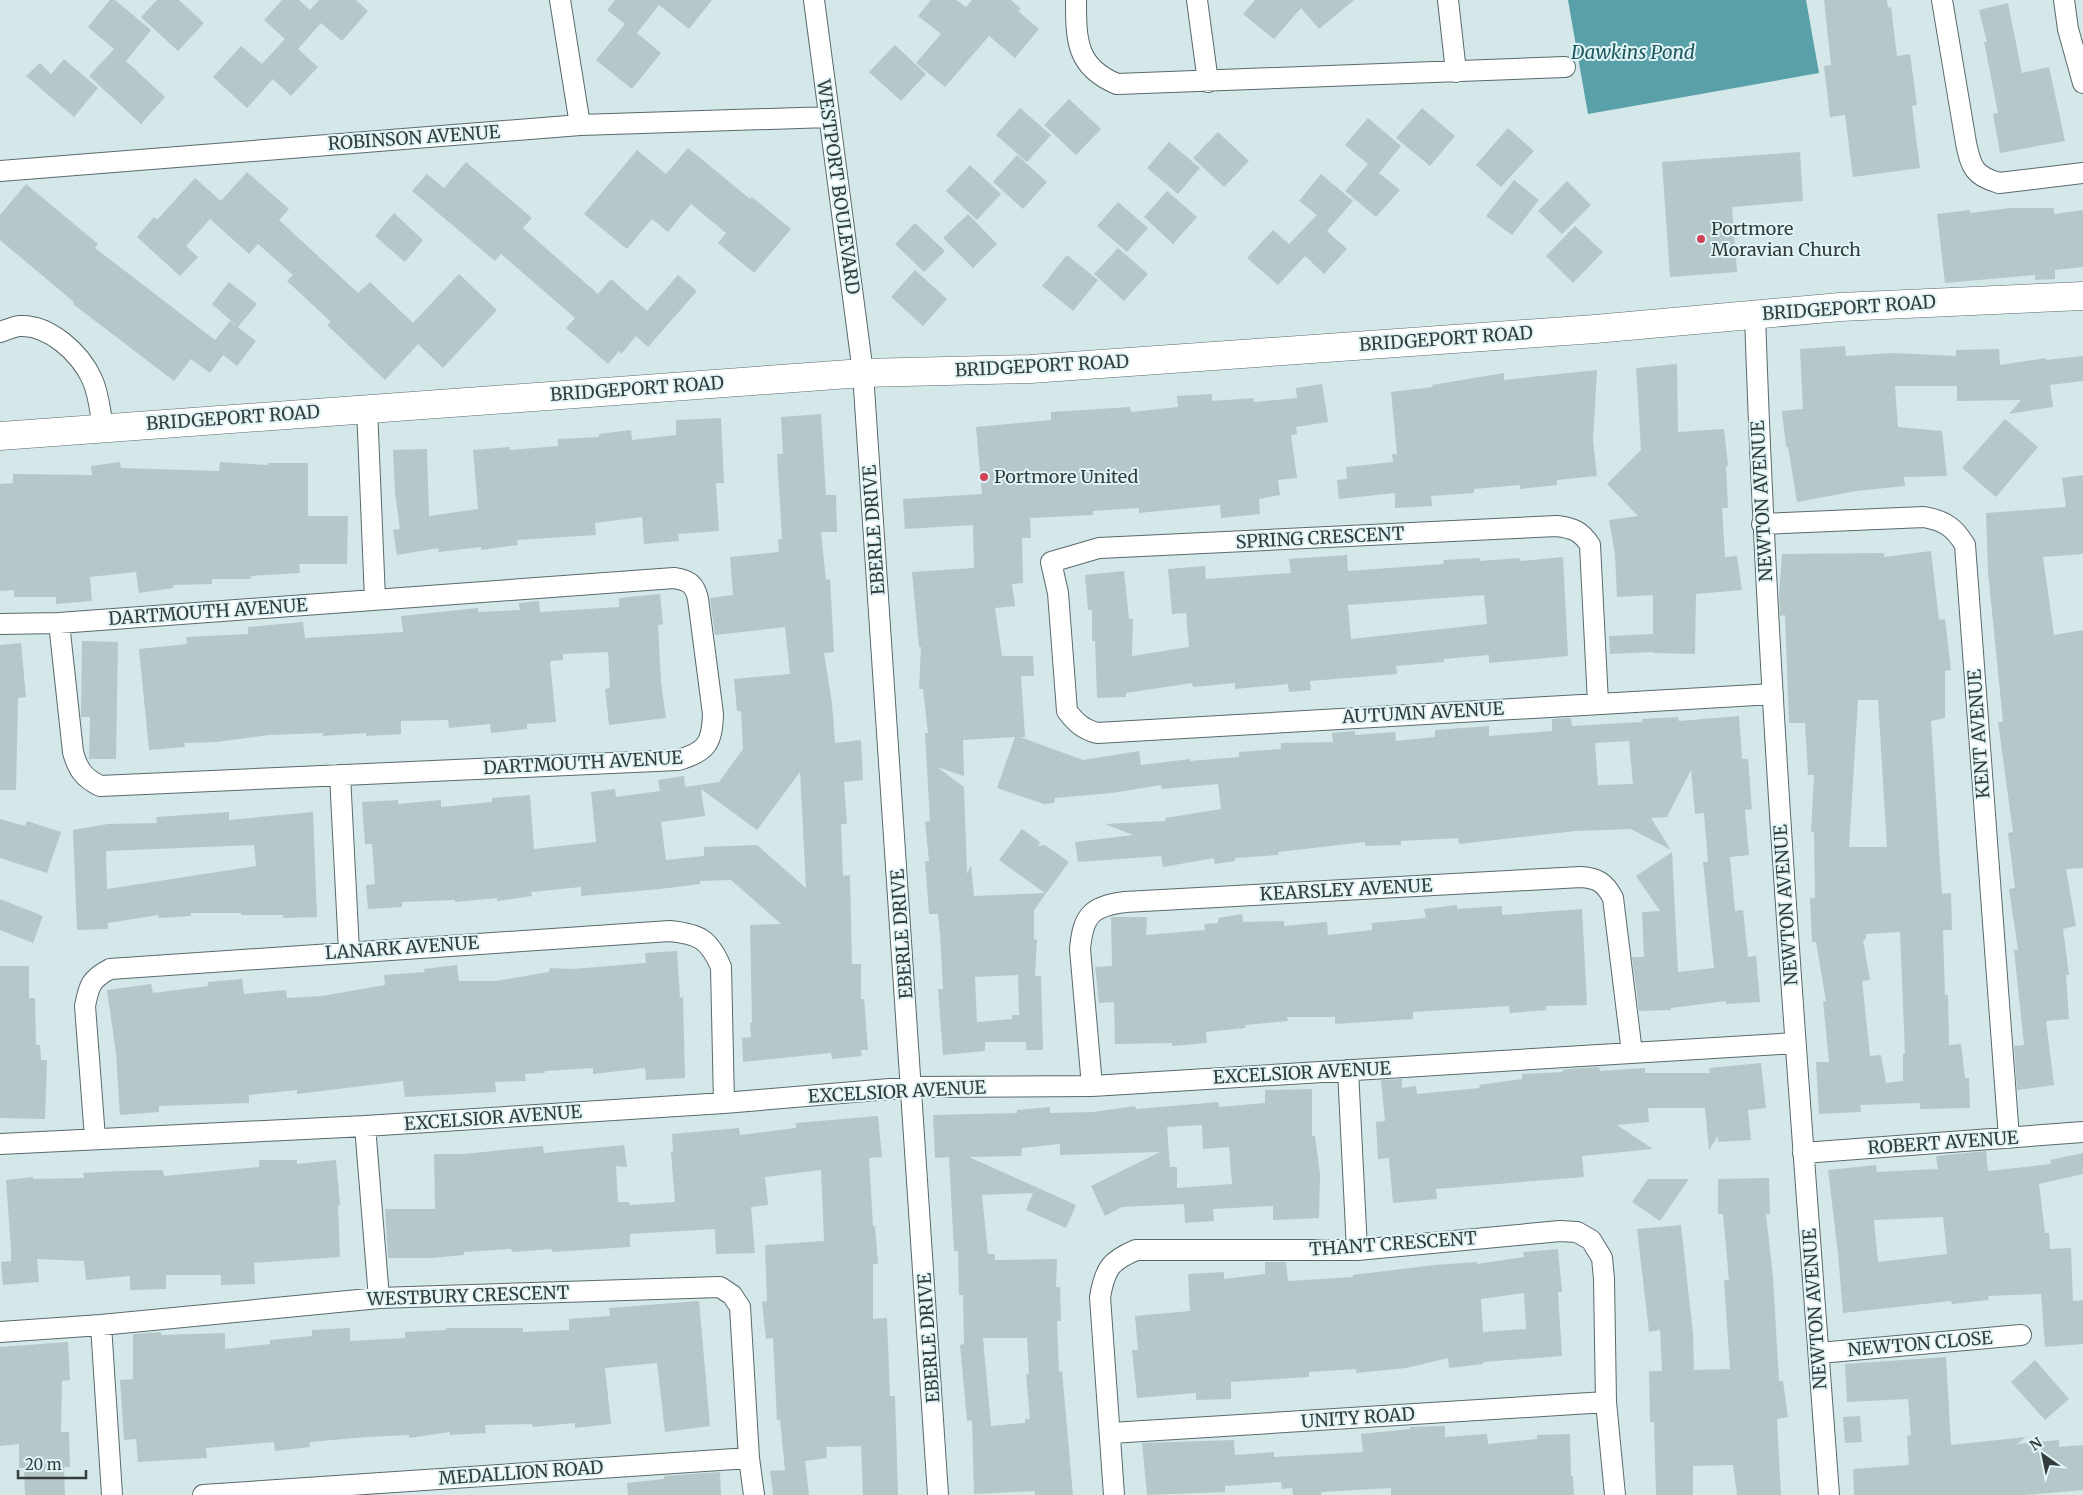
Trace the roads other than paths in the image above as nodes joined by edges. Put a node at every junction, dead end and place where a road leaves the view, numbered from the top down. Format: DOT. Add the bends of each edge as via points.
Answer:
graph roads {
  1 [pos="560,0"];
  2 [pos="814,0"];
  3 [pos="1076,0"];
  4 [pos="1197,0"];
  5 [pos="1448,0"];
  6 [pos="1942,0"];
  7 [pos="2064,0"];
  8 [pos="1565,67"];
  9 [pos="1456,72"];
  10 [pos="1208,82"];
  11 [pos="2083,83"];
  12 [pos="829,118"];
  13 [pos="580,125"];
  14 [pos="0,171"];
  15 [pos="2083,173"];
  16 [pos="2083,296"];
  17 [pos="1755,315"];
  18 [pos="0,332"];
  19 [pos="863,373"];
  20 [pos="367,408"];
  21 [pos="102,428"];
  22 [pos="0,436"];
  23 [pos="1762,524"];
  24 [pos="375,598"];
  25 [pos="59,623"];
  26 [pos="0,624"];
  27 [pos="1773,694"];
  28 [pos="1598,702"];
  29 [pos="1076,723"];
  30 [pos="340,775"];
  31 [pos="350,951"];
  32 [pos="1795,1043"];
  33 [pos="1632,1053"];
  34 [pos="1348,1070"];
  35 [pos="1092,1086"];
  36 [pos="913,1087"];
  37 [pos="724,1103"];
  38 [pos="365,1126"];
  39 [pos="2083,1132"];
  40 [pos="95,1138"];
  41 [pos="2009,1138"];
  42 [pos="0,1144"];
  43 [pos="1804,1153"];
  44 [pos="1357,1250"];
  45 [pos="379,1298"];
  46 [pos="100,1325"];
  47 [pos="0,1332"];
  48 [pos="2021,1335"];
  49 [pos="1819,1353"];
  50 [pos="1606,1402"];
  51 [pos="1111,1433"];
  52 [pos="749,1458"];
  53 [pos="112,1495"];
  54 [pos="202,1495"];
  55 [pos="754,1495"];
  56 [pos="938,1495"];
  57 [pos="1114,1495"];
  58 [pos="1615,1495"];
  59 [pos="1829,1495"];
  1 -- 13 [label="street"];
  2 -- 12 [label="street, WESTPORT BOULEVARD"];
  3 -- 10 [label="street" via="1078,41 1089,67 1101,78 1117,84"];
  4 -- 10 [label="street"];
  5 -- 9 [label="street"];
  6 -- 15 [label="street" via="1969,160 1975,172 1999,183"];
  7 -- 11 [label="street" via="2068,29"];
  8 -- 9 [label="street"];
  9 -- 10 [label="street"];
  12 -- 13 [label="street, ROBINSON AVENUE"];
  12 -- 19 [label="street, WESTPORT BOULEVARD"];
  13 -- 14 [label="street, ROBINSON AVENUE"];
  16 -- 17 [label="main road, BRIDGEPORT ROAD" via="1840,307"];
  17 -- 19 [label="main road, BRIDGEPORT ROAD" via="1030,369"];
  17 -- 23 [label="street, NEWTON AVENUE"];
  18 -- 21 [label="street" via="19,326 41,330 61,341 91,377 98,396"];
  19 -- 20 [label="main road, BRIDGEPORT ROAD"];
  19 -- 36 [label="street, EBERLE DRIVE"];
  20 -- 21 [label="main road, BRIDGEPORT ROAD"];
  20 -- 24 [label="street"];
  21 -- 22 [label="main road, BRIDGEPORT ROAD"];
  23 -- 27 [label="street, NEWTON AVENUE"];
  23 -- 41 [label="street, KENT AVENUE" via="1924,517 1941,520 1956,529 1965,545"];
  24 -- 25 [label="street, DARTMOUTH AVENUE"];
  24 -- 30 [label="street, DARTMOUTH AVENUE" via="674,578 685,580 696,590 698,599 713,714 712,732 707,746 694,756 678,760"];
  25 -- 26 [label="street, DARTMOUTH AVENUE"];
  25 -- 30 [label="street, DARTMOUTH AVENUE" via="73,752 77,768 88,780 100,786 113,786"];
  27 -- 28 [label="street, AUTUMN AVENUE"];
  27 -- 32 [label="street, NEWTON AVENUE"];
  28 -- 29 [label="street, AUTUMN AVENUE" via="1097,733"];
  28 -- 29 [label="street, SPRING CRESCENT" via="1590,545 1583,534 1557,526 1099,548 1052,562 1058,593 1067,711"];
  30 -- 31 [label="street"];
  31 -- 37 [label="street, LANARK AVENUE" via="660,932 689,933 704,940 721,967"];
  31 -- 40 [label="street, LANARK AVENUE" via="127,966 95,976 88,989 85,1006"];
  32 -- 33 [label="street, EXCELSIOR AVENUE"];
  32 -- 43 [label="street, NEWTON AVENUE"];
  33 -- 34 [label="street, EXCELSIOR AVENUE"];
  33 -- 35 [label="street, KEARSLEY AVENUE" via="1613,898 1596,878 1124,902 1107,904 1091,913 1082,927 1080,949"];
  34 -- 35 [label="street, EXCELSIOR AVENUE"];
  34 -- 44 [label="street"];
  35 -- 36 [label="street, EXCELSIOR AVENUE"];
  36 -- 37 [label="street, EXCELSIOR AVENUE"];
  36 -- 56 [label="street, EBERLE DRIVE"];
  37 -- 38 [label="street, EXCELSIOR AVENUE"];
  38 -- 40 [label="street, EXCELSIOR AVENUE"];
  38 -- 45 [label="street"];
  39 -- 41 [label="street, ROBERT AVENUE"];
  40 -- 42 [label="street, EXCELSIOR AVENUE"];
  41 -- 43 [label="street, ROBERT AVENUE"];
  43 -- 49 [label="street, NEWTON AVENUE"];
  44 -- 50 [label="street, THANT CRESCENT" via="1560,1231 1577,1232 1591,1240 1602,1258 1604,1279"];
  44 -- 51 [label="street, THANT CRESCENT" via="1136,1250 1122,1256 1109,1266 1100,1297"];
  45 -- 46 [label="street, WESTBURY CRESCENT"];
  45 -- 52 [label="street, WESTBURY CRESCENT" via="720,1287 732,1295 740,1307"];
  46 -- 47 [label="street, WESTBURY CRESCENT"];
  46 -- 53 [label="street"];
  48 -- 49 [label="street, NEWTON CLOSE"];
  49 -- 59 [label="street, NEWTON AVENUE"];
  50 -- 51 [label="street, UNITY ROAD"];
  50 -- 58 [label="street, THANT CRESCENT"];
  51 -- 57 [label="street, THANT CRESCENT"];
  52 -- 54 [label="street, MEDALLION ROAD"];
  52 -- 55 [label="street, WESTBURY CRESCENT"];
}
